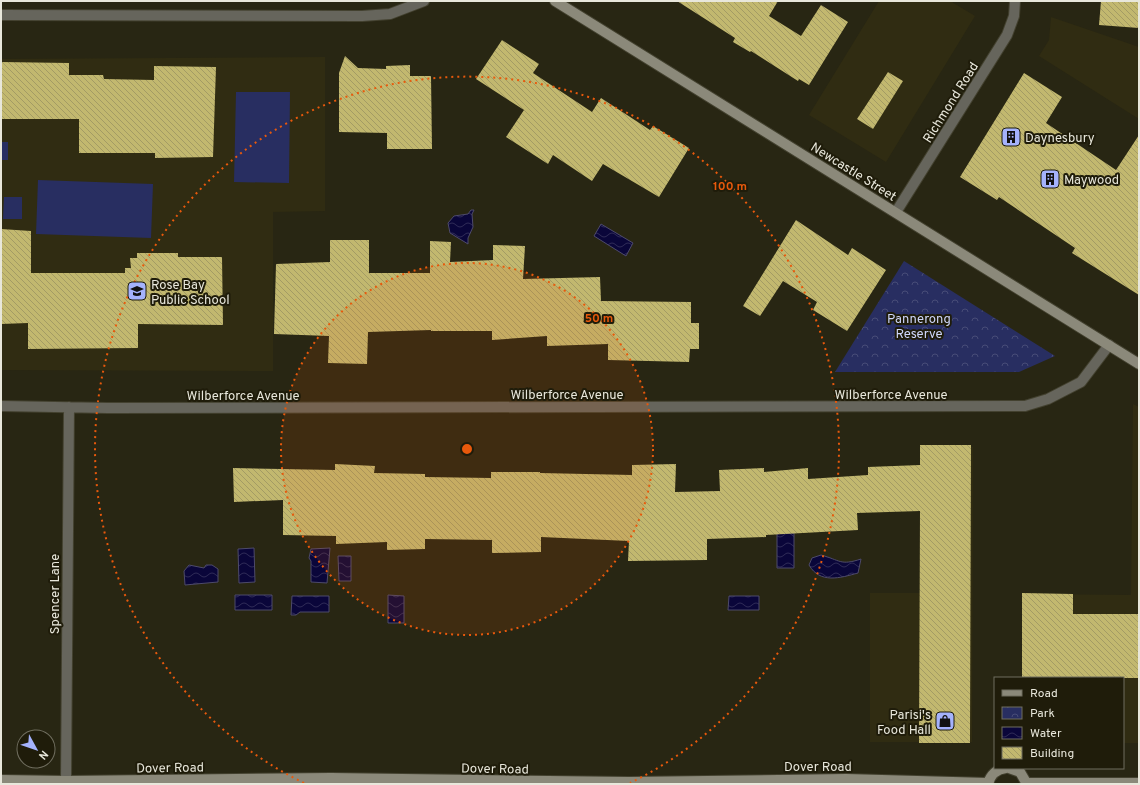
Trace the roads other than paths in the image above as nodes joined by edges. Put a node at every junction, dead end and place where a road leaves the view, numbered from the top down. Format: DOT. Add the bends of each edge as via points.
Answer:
graph roads {
  1 [pos="424,1"];
  2 [pos="556,1"];
  3 [pos="1015,1"];
  4 [pos="1,15"];
  5 [pos="896,212"];
  6 [pos="1109,345"];
  7 [pos="1139,364"];
  8 [pos="1,406"];
  9 [pos="69,407"];
  10 [pos="1004,769"];
  11 [pos="1011,769"];
  12 [pos="1,780"];
  13 [pos="66,781"];
  14 [pos="554,783"];
  15 [pos="1027,783"];
  16 [pos="1139,783"];
  17 [pos="988,784"];
  1 -- 4 [label="street" via="390,14 362,16"];
  2 -- 5 [label="street, Newcastle Street"];
  3 -- 5 [label="street, Richmond Road" via="1014,16 1007,35"];
  5 -- 6 [label="street, Newcastle Street"];
  6 -- 7 [label="street, Newcastle Street"];
  6 -- 9 [label="street, Wilberforce Avenue" via="1081,382 1048,399 1026,406"];
  8 -- 9 [label="street, Wilberforce Avenue"];
  9 -- 13 [label="street, Spencer Lane"];
  10 -- 17 [label="street" via="989,778"];
  11 -- 15 [label="street" via="1020,772"];
  12 -- 13 [label="street, Dover Road"];
  13 -- 14 [label="street, Dover Road" via="331,778"];
  14 -- 17 [label="street, Dover Road" via="822,779"];
  15 -- 16 [label="street"];
}
